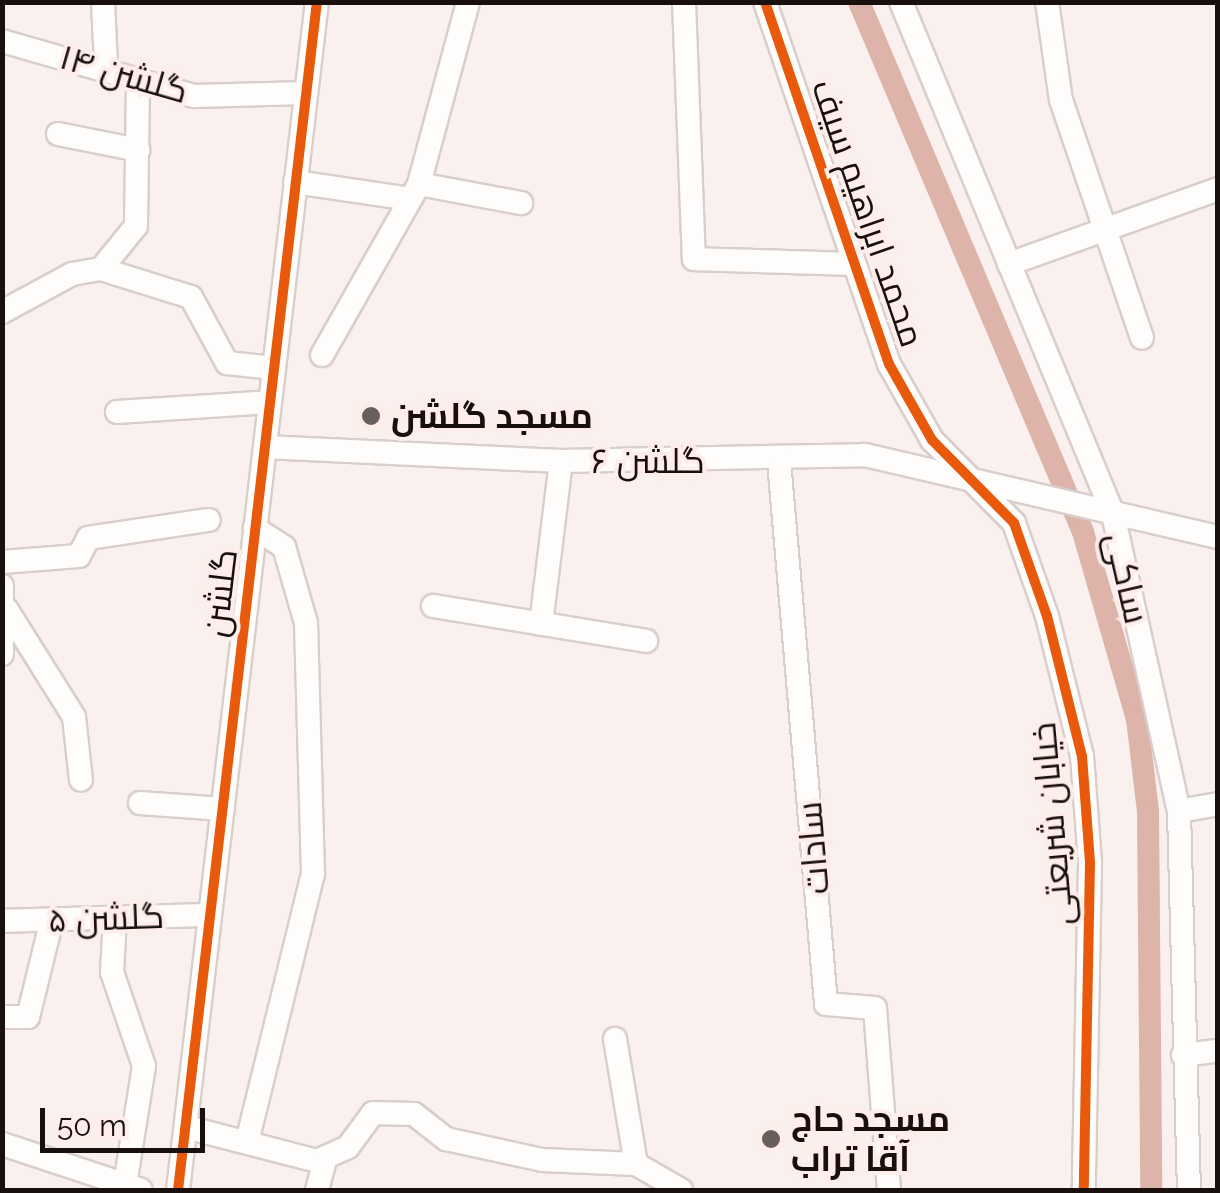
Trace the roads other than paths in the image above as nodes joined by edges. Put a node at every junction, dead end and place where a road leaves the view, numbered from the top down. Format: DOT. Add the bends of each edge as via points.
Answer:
graph roads {
  1 [pos="103,2"];
  2 [pos="316,2"];
  3 [pos="468,2"];
  4 [pos="684,2"];
  5 [pos="766,2"];
  6 [pos="901,2"];
  7 [pos="1047,2"];
  8 [pos="2,41"];
  9 [pos="106,66"];
  10 [pos="138,80"];
  11 [pos="306,93"];
  12 [pos="58,134"];
  13 [pos="138,150"];
  14 [pos="296,182"];
  15 [pos="1218,190"];
  16 [pos="415,191"];
  17 [pos="521,203"];
  18 [pos="1105,230"];
  19 [pos="850,264"];
  20 [pos="1009,264"];
  21 [pos="101,269"];
  22 [pos="2,312"];
  23 [pos="1142,338"];
  24 [pos="322,355"];
  25 [pos="274,368"];
  26 [pos="270,402"];
  27 [pos="117,412"];
  28 [pos="265,447"];
  29 [pos="561,460"];
  30 [pos="779,462"];
  31 [pos="970,480"];
  32 [pos="1102,512"];
  33 [pos="209,520"];
  34 [pos="255,528"];
  35 [pos="1218,537"];
  36 [pos="2,562"];
  37 [pos="2,586"];
  38 [pos="433,606"];
  39 [pos="7,610"];
  40 [pos="541,624"];
  41 [pos="646,641"];
  42 [pos="2,654"];
  43 [pos="81,780"];
  44 [pos="140,803"];
  45 [pos="1218,804"];
  46 [pos="223,808"];
  47 [pos="1179,810"];
  48 [pos="210,915"];
  49 [pos="115,918"];
  50 [pos="52,919"];
  51 [pos="2,920"];
  52 [pos="2,1017"];
  53 [pos="614,1040"];
  54 [pos="1218,1052"];
  55 [pos="1183,1055"];
  56 [pos="186,1127"];
  57 [pos="248,1138"];
  58 [pos="3,1144"];
  59 [pos="326,1157"];
  60 [pos="636,1164"];
  61 [pos="133,1188"];
  62 [pos="178,1190"];
  63 [pos="318,1190"];
  64 [pos="682,1190"];
  65 [pos="889,1190"];
  66 [pos="1084,1190"];
  67 [pos="1189,1190"];
  1 -- 9 [label="street"];
  2 -- 11 [label="street, گلشن"];
  3 -- 16 [label="street"];
  4 -- 19 [label="street" via="694,260"];
  5 -- 19 [label="street, محمد ابراهیم سیف"];
  6 -- 20 [label="street, ساکی"];
  7 -- 18 [label="street" via="1061,100"];
  8 -- 9 [label="street, گلشن ۱۴"];
  9 -- 10 [label="street, گلشن ۱۴"];
  10 -- 11 [label="street, گلشن ۱۴" via="194,96"];
  10 -- 13 [label="street"];
  11 -- 14 [label="street, گلشن"];
  12 -- 13 [label="street"];
  13 -- 21 [label="street" via="136,226"];
  14 -- 16 [label="street"];
  14 -- 25 [label="street, گلشن"];
  15 -- 18 [label="street"];
  16 -- 17 [label="street"];
  16 -- 24 [label="street"];
  18 -- 20 [label="street"];
  18 -- 23 [label="street"];
  19 -- 31 [label="street, محمد ابراهیم سیف" via="906,394"];
  20 -- 32 [label="street, ساکی"];
  21 -- 22 [label="street" via="72,274"];
  21 -- 25 [label="street" via="191,297 227,363"];
  25 -- 26 [label="street, گلشن"];
  26 -- 27 [label="street"];
  26 -- 28 [label="street, گلشن"];
  28 -- 29 [label="street, گلشن ۶"];
  28 -- 34 [label="street, گلشن"];
  29 -- 30 [label="street, گلشن ۶"];
  29 -- 40 [label="street"];
  30 -- 31 [label="street, گلشن ۶" via="865,455"];
  30 -- 65 [label="street, سادات" via="826,1004 875,1008"];
  31 -- 32 [label="street, گلشن ۶"];
  31 -- 66 [label="street, خیابان شریعتی" via="1014,522 1082,756 1090,863"];
  32 -- 35 [label="street, گلشن ۶"];
  32 -- 47 [label="street, ساکی"];
  33 -- 36 [label="street" via="88,538 79,556"];
  34 -- 46 [label="street, گلشن"];
  34 -- 57 [label="street" via="284,547 306,624 312,874"];
  37 -- 39 [label="street"];
  38 -- 40 [label="street"];
  39 -- 42 [label="street"];
  39 -- 43 [label="street" via="74,717"];
  40 -- 41 [label="street"];
  44 -- 46 [label="street"];
  45 -- 47 [label="street"];
  46 -- 48 [label="street, گلشن"];
  47 -- 55 [label="street, ساکی"];
  48 -- 49 [label="street, گلشن ۵"];
  48 -- 56 [label="street, گلشن"];
  49 -- 50 [label="street, گلشن ۵"];
  49 -- 61 [label="street" via="112,972 144,1066"];
  50 -- 51 [label="street, گلشن ۵"];
  50 -- 52 [label="street" via="28,1017"];
  53 -- 60 [label="street"];
  54 -- 55 [label="street"];
  55 -- 67 [label="street, ساکی"];
  56 -- 57 [label="street"];
  56 -- 62 [label="street, گلشن"];
  57 -- 59 [label="street"];
  58 -- 61 [label="street"];
  59 -- 60 [label="street" via="348,1148 373,1113 414,1114 446,1139 484,1150"];
  59 -- 63 [label="street"];
  60 -- 64 [label="street"];
}
